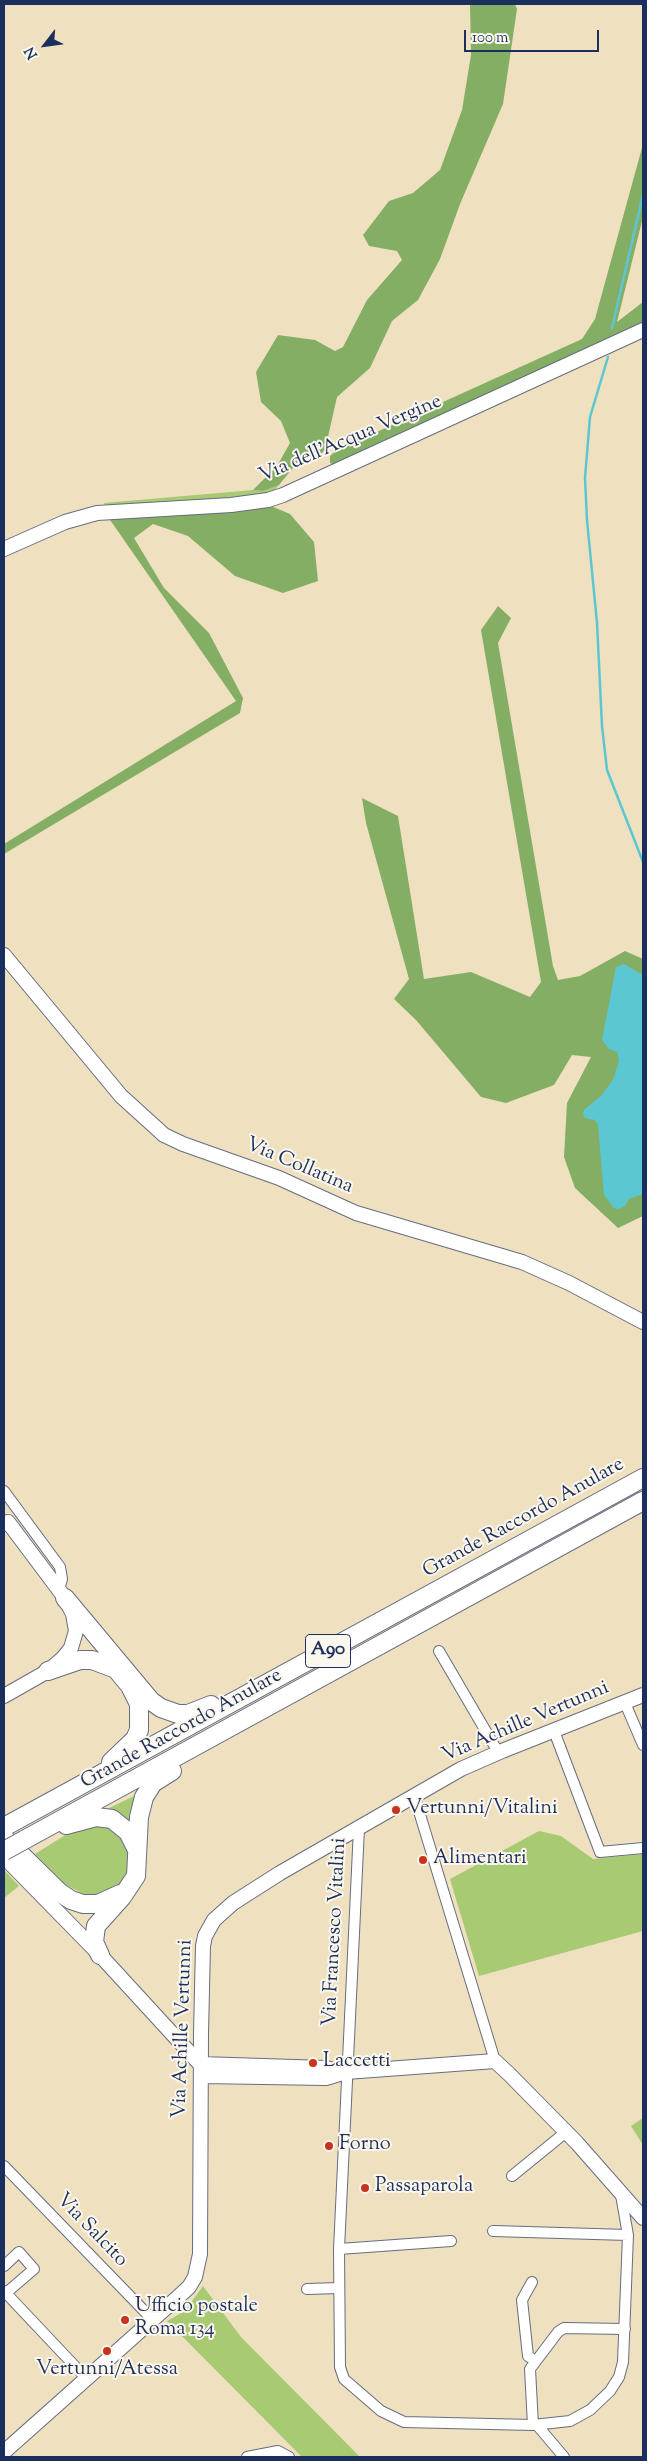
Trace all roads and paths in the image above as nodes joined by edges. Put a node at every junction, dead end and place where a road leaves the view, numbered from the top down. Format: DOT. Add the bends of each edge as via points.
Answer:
graph roads {
  1 [pos="643,330"];
  2 [pos="4,549"];
  3 [pos="4,955"];
  4 [pos="643,1322"];
  5 [pos="643,1478"];
  6 [pos="4,1491"];
  7 [pos="643,1501"];
  8 [pos="5,1521"];
  9 [pos="62,1594"];
  10 [pos="439,1651"];
  11 [pos="48,1671"];
  12 [pos="290,1673"];
  13 [pos="4,1696"];
  14 [pos="643,1696"];
  15 [pos="624,1704"];
  16 [pos="249,1718"];
  17 [pos="554,1731"];
  18 [pos="643,1745"];
  19 [pos="498,1752"];
  20 [pos="68,1792"];
  21 [pos="414,1796"];
  22 [pos="359,1828"];
  23 [pos="6,1829"];
  24 [pos="29,1837"];
  25 [pos="643,1848"];
  26 [pos="4,1851"];
  27 [pos="137,1853"];
  28 [pos="4,1857"];
  29 [pos="130,1886"];
  30 [pos="100,1955"];
  31 [pos="495,2062"];
  32 [pos="202,2070"];
  33 [pos="346,2072"];
  34 [pos="566,2132"];
  35 [pos="4,2166"];
  36 [pos="512,2176"];
  37 [pos="620,2190"];
  38 [pos="643,2218"];
  39 [pos="493,2231"];
  40 [pos="628,2235"];
  41 [pos="451,2241"];
  42 [pos="339,2249"];
  43 [pos="4,2266"];
  44 [pos="532,2282"];
  45 [pos="339,2288"];
  46 [pos="307,2289"];
  47 [pos="5,2292"];
  48 [pos="153,2320"];
  49 [pos="624,2328"];
  50 [pos="534,2360"];
  51 [pos="87,2379"];
  52 [pos="535,2425"];
  53 [pos="4,2452"];
  54 [pos="247,2457"];
  55 [pos="289,2457"];
  56 [pos="564,2457"];
  1 -- 2 [label="street, Via dell'Acqua Vergine" via="283,496 231,505 97,513 65,522"];
  3 -- 4 [label="street, Via Collatina" via="121,1096 164,1135 279,1178 356,1212 522,1262"];
  5 -- 12 [label="highway, Grande Raccordo Anulare / A90"];
  6 -- 9 [label="street" via="60,1567"];
  7 -- 16 [label="highway, Grande Raccordo Anulare / A90"];
  8 -- 9 [label="street"];
  9 -- 11 [label="street" via="75,1624 75,1639 68,1652"];
  9 -- 12 [label="highway" via="141,1692 170,1712 188,1714"];
  10 -- 19 [label="street"];
  11 -- 13 [label="street"];
  11 -- 20 [label="highway" via="80,1660 108,1664 130,1686 141,1711 135,1739 98,1774"];
  12 -- 20 [label="highway, Grande Raccordo Anulare / A90"];
  14 -- 15 [label="street, Via Achille Vertunni"];
  15 -- 17 [label="street, Via Achille Vertunni"];
  15 -- 18 [label="street"];
  16 -- 24 [label="highway, Grande Raccordo Anulare / A90"];
  16 -- 27 [label="highway" via="151,1786 140,1810"];
  17 -- 19 [label="street, Via Achille Vertunni"];
  17 -- 25 [label="street" via="600,1852"];
  19 -- 21 [label="street, Via Achille Vertunni"];
  20 -- 23 [label="highway, Grande Raccordo Anulare / A90"];
  21 -- 22 [label="street, Via Achille Vertunni"];
  21 -- 31 [label="street"];
  22 -- 32 [label="street, Via Achille Vertunni" via="241,1898 211,1924 203,1946"];
  22 -- 33 [label="street, Via Francesco Vitalini"];
  23 -- 29 [label="highway" via="59,1892 71,1900 98,1904 114,1898"];
  24 -- 26 [label="highway, Grande Raccordo Anulare / A90, bridge"];
  24 -- 27 [label="highway" via="104,1816 125,1828"];
  27 -- 29 [label="highway" via="136,1876"];
  28 -- 30 [label="street"];
  29 -- 30 [label="highway" via="96,1926 94,1939"];
  30 -- 32 [label="street"];
  31 -- 33 [label="street"];
  31 -- 34 [label="street"];
  32 -- 33 [label="street"];
  32 -- 48 [label="street, Via Achille Vertunni" via="200,2261 189,2287"];
  33 -- 42 [label="street, Via Francesco Vitalini"];
  34 -- 36 [label="street"];
  34 -- 37 [label="street"];
  35 -- 48 [label="street, Via Salcito"];
  37 -- 38 [label="street"];
  37 -- 40 [label="street, Via Francesco Vitalini"];
  39 -- 40 [label="street"];
  40 -- 49 [label="street, Via Francesco Vitalini"];
  41 -- 42 [label="street"];
  42 -- 45 [label="street, Via Francesco Vitalini"];
  43 -- 47 [label="street" via="19,2252 34,2269"];
  44 -- 50 [label="street" via="522,2300 528,2356"];
  45 -- 46 [label="street"];
  45 -- 52 [label="street, Via Francesco Vitalini" via="341,2373 350,2386 380,2411 404,2422"];
  47 -- 51 [label="street"];
  48 -- 51 [label="street, Via Achille Vertunni"];
  49 -- 50 [label="street" via="564,2328"];
  49 -- 52 [label="street, Via Francesco Vitalini" via="621,2371 604,2398 570,2420"];
  50 -- 52 [label="street" via="530,2369"];
  51 -- 53 [label="street, Via Achille Vertunni"];
  52 -- 56 [label="street"];
  54 -- 55 [label="street" via="276,2451"];
}
